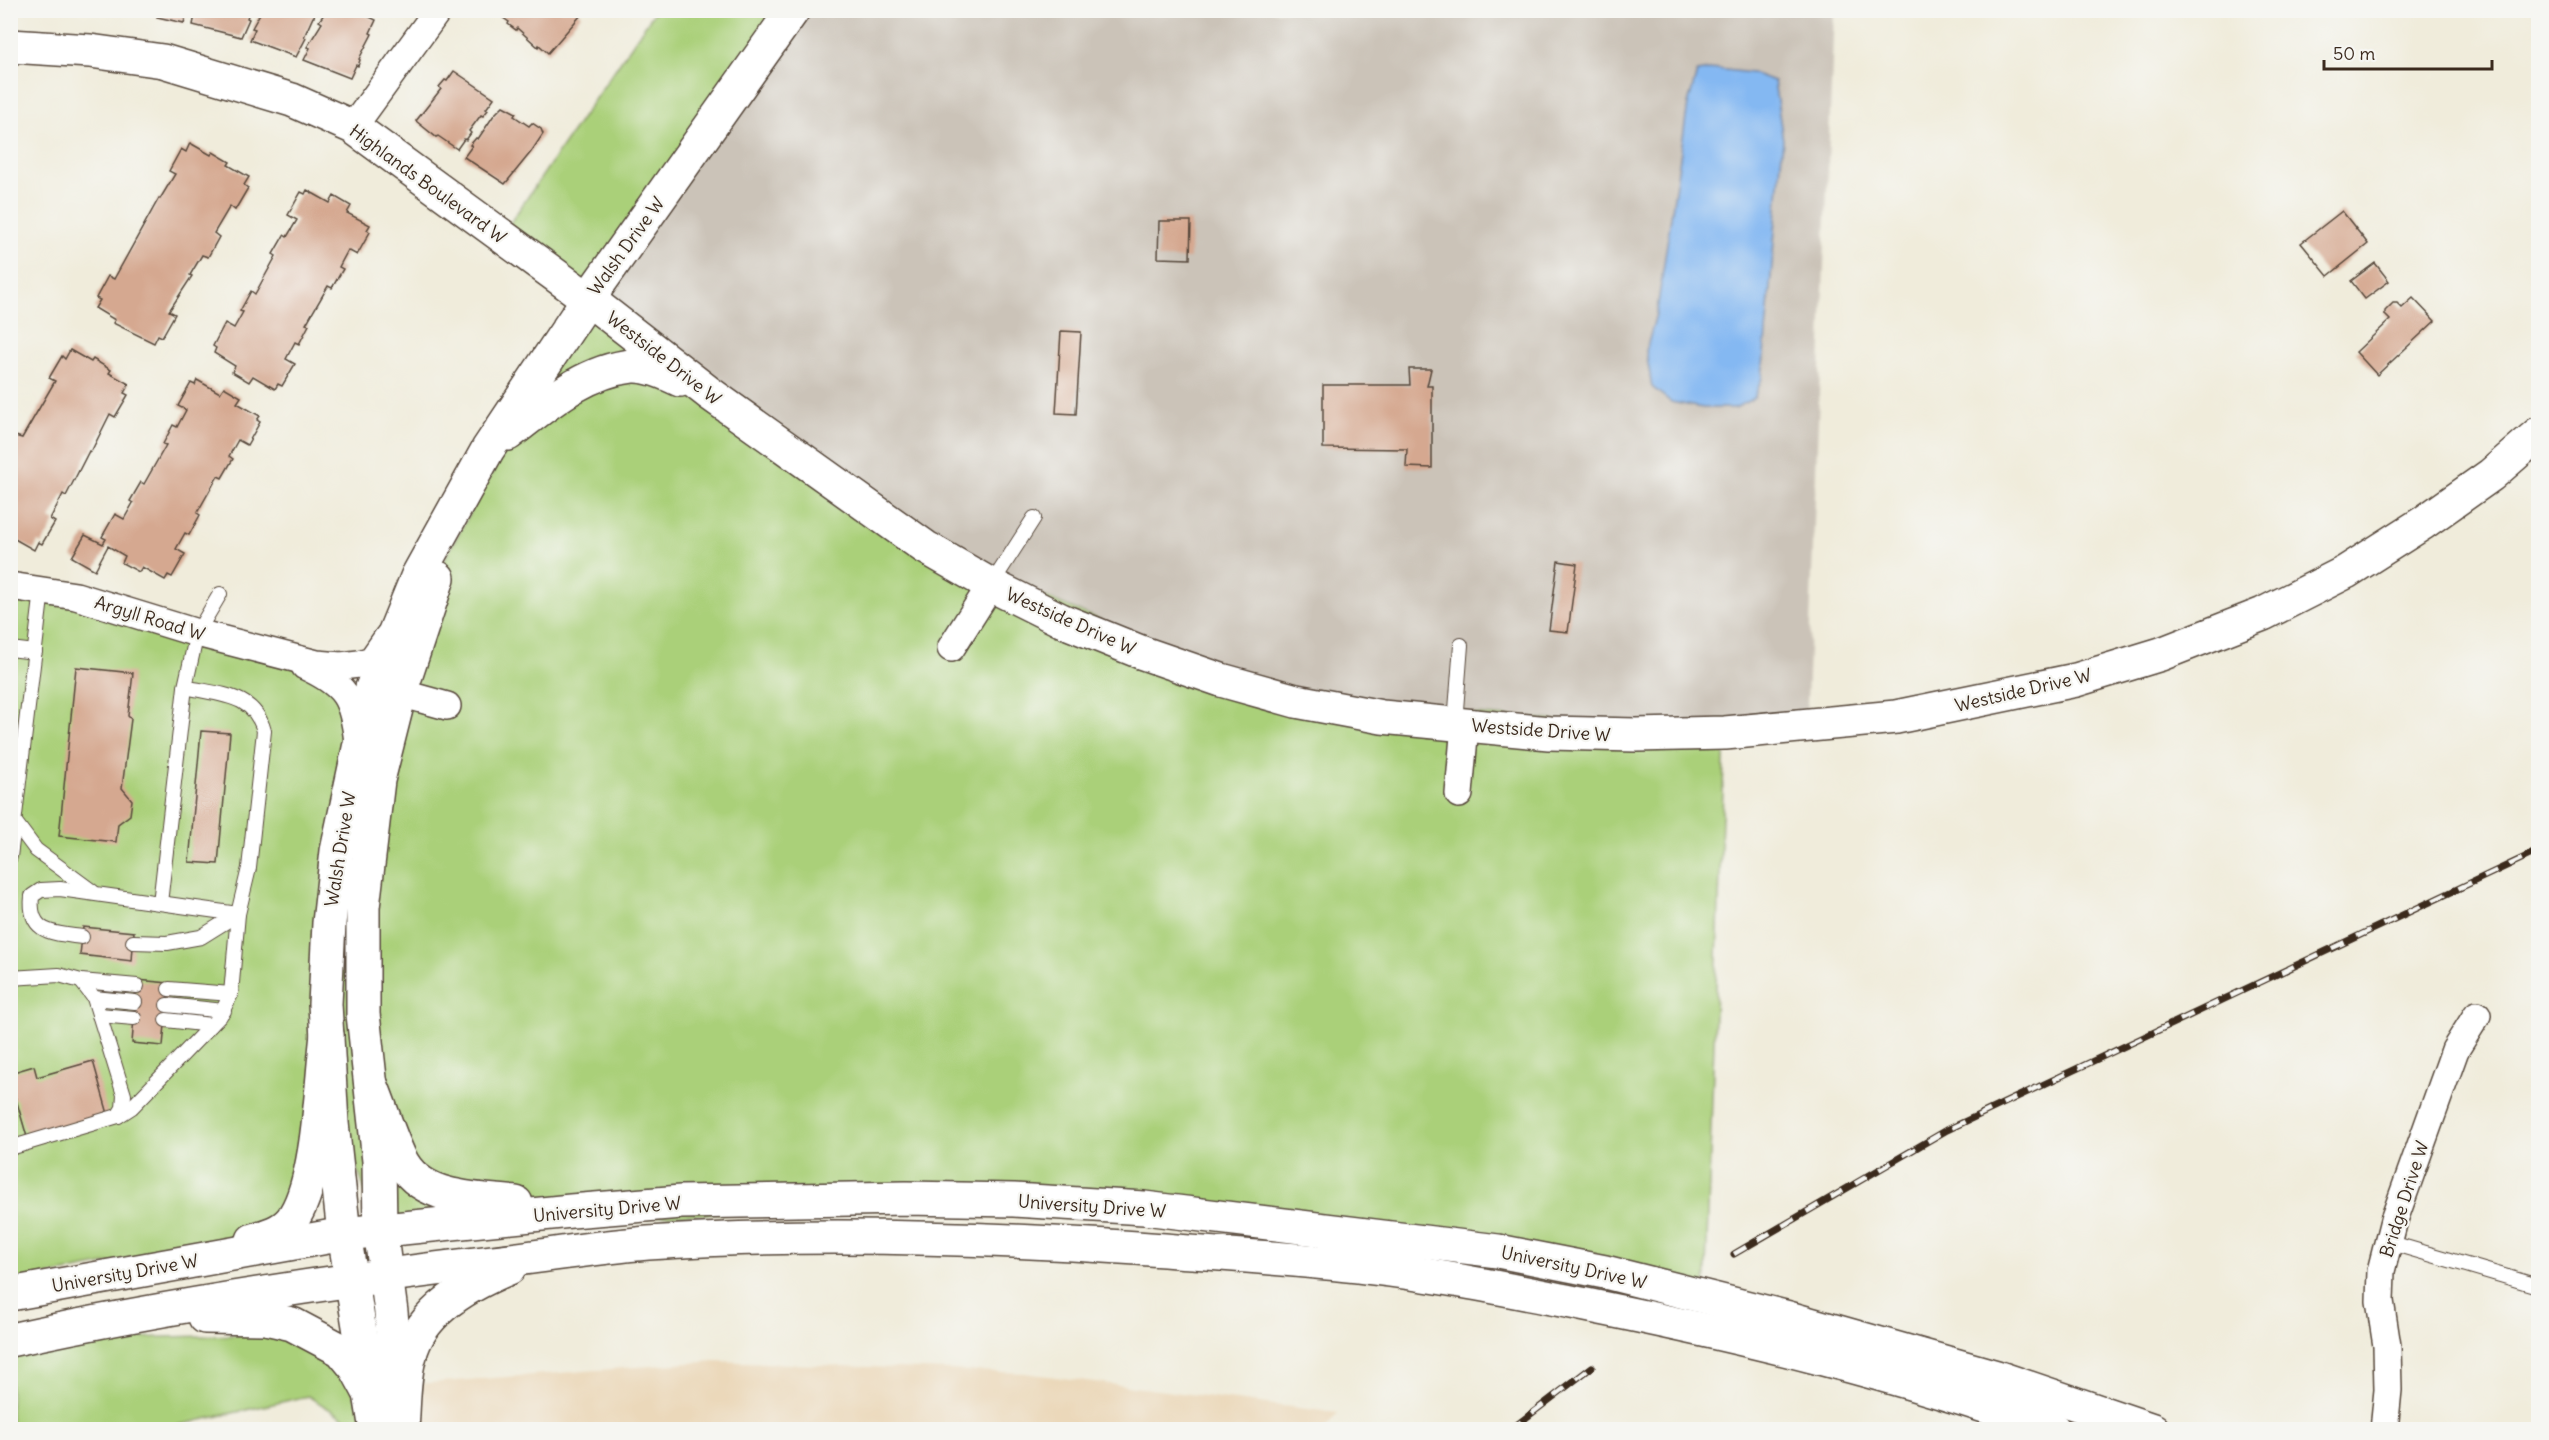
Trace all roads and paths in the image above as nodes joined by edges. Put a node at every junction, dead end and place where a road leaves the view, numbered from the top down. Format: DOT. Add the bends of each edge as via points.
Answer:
graph roads {
  1 [pos="438,10"];
  2 [pos="793,10"];
  3 [pos="10,46"];
  4 [pos="353,127"];
  5 [pos="588,299"];
  6 [pos="709,393"];
  7 [pos="2538,434"];
  8 [pos="488,449"];
  9 [pos="466,488"];
  10 [pos="1034,518"];
  11 [pos="991,585"];
  12 [pos="10,586"];
  13 [pos="42,590"];
  14 [pos="220,594"];
  15 [pos="399,618"];
  16 [pos="197,633"];
  17 [pos="1461,645"];
  18 [pos="951,648"];
  19 [pos="10,649"];
  20 [pos="35,652"];
  21 [pos="288,657"];
  22 [pos="185,687"];
  23 [pos="400,693"];
  24 [pos="447,706"];
  25 [pos="1460,724"];
  26 [pos="359,751"];
  27 [pos="1459,794"];
  28 [pos="15,822"];
  29 [pos="10,857"];
  30 [pos="96,894"];
  31 [pos="160,903"];
  32 [pos="238,914"];
  33 [pos="82,937"];
  34 [pos="133,942"];
  35 [pos="10,978"];
  36 [pos="81,981"];
  37 [pos="137,986"];
  38 [pos="169,989"];
  39 [pos="231,994"];
  40 [pos="94,998"];
  41 [pos="135,1002"];
  42 [pos="167,1005"];
  43 [pos="224,1011"];
  44 [pos="99,1014"];
  45 [pos="2476,1015"];
  46 [pos="134,1018"];
  47 [pos="166,1020"];
  48 [pos="211,1025"];
  49 [pos="327,1035"];
  50 [pos="371,1084"];
  51 [pos="118,1116"];
  52 [pos="10,1148"];
  53 [pos="571,1211"];
  54 [pos="380,1229"];
  55 [pos="344,1234"];
  56 [pos="2388,1242"];
  57 [pos="535,1257"];
  58 [pos="196,1260"];
  59 [pos="368,1276"];
  60 [pos="85,1280"];
  61 [pos="10,1282"];
  62 [pos="2538,1286"];
  63 [pos="10,1294"];
  64 [pos="119,1317"];
  65 [pos="10,1340"];
  66 [pos="368,1390"];
  67 [pos="376,1430"];
  68 [pos="400,1430"];
  69 [pos="2054,1430"];
  70 [pos="2153,1430"];
  71 [pos="2384,1430"];
  1 -- 4 [label="street"];
  2 -- 5 [label="main road, Walsh Drive W"];
  3 -- 4 [label="main road, Highlands Boulevard W" via="163,61 292,100"];
  4 -- 5 [label="main road, Highlands Boulevard W"];
  5 -- 6 [label="main road, Westside Drive W"];
  5 -- 8 [label="main road, Walsh Drive W"];
  6 -- 8 [label="main road" via="664,372 633,366 598,374 564,392"];
  6 -- 11 [label="main road, Westside Drive W" via="886,521"];
  7 -- 25 [label="main road, Westside Drive W" via="2491,475 2423,524 2346,572 2263,614 2161,654 2076,680 1896,717 1725,733 1549,734"];
  8 -- 9 [label="main road, Walsh Drive W"];
  9 -- 15 [label="main road, Walsh Drive W"];
  9 -- 23 [label="main road, Walsh Drive W"];
  10 -- 11 [label="lane"];
  11 -- 18 [label="street"];
  11 -- 25 [label="main road, Westside Drive W" via="1061,620 1221,680 1296,701 1382,717"];
  12 -- 13 [label="street, Argyll Road W"];
  13 -- 16 [label="street, Argyll Road W" via="76,596"];
  13 -- 20 [label="lane"];
  14 -- 16 [label="lane"];
  15 -- 21 [label="street" via="372,660 341,666"];
  15 -- 26 [label="main road, Walsh Drive W" via="372,688"];
  16 -- 21 [label="street, Argyll Road W"];
  16 -- 22 [label="lane"];
  17 -- 25 [label="lane"];
  19 -- 20 [label="lane"];
  20 -- 28 [label="lane"];
  21 -- 26 [label="street" via="324,675 346,695 353,709"];
  22 -- 31 [label="lane"];
  22 -- 32 [label="lane" via="236,699 252,707 264,732 249,868"];
  23 -- 24 [label="street"];
  23 -- 50 [label="main road, Walsh Drive W" via="378,780 363,907 363,1014"];
  25 -- 27 [label="street"];
  26 -- 49 [label="main road, Walsh Drive W" via="336,861 329,923"];
  28 -- 29 [label="lane"];
  28 -- 30 [label="lane" via="36,850"];
  30 -- 31 [label="lane"];
  30 -- 33 [label="lane" via="41,890 32,896 30,909 36,923 47,932"];
  31 -- 32 [label="lane"];
  32 -- 34 [label="lane" via="201,937 167,943"];
  32 -- 39 [label="lane"];
  35 -- 36 [label="lane" via="59,975"];
  36 -- 37 [label="lane"];
  36 -- 40 [label="lane"];
  38 -- 39 [label="lane"];
  39 -- 43 [label="lane"];
  40 -- 41 [label="lane"];
  40 -- 44 [label="lane"];
  42 -- 43 [label="lane"];
  43 -- 48 [label="lane"];
  44 -- 46 [label="lane"];
  44 -- 51 [label="lane" via="124,1095"];
  45 -- 56 [label="street, Bridge Drive W" via="2455,1050"];
  47 -- 48 [label="lane"];
  48 -- 51 [label="lane" via="132,1107"];
  49 -- 55 [label="main road, Walsh Drive W"];
  49 -- 58 [label="main road" via="312,1164 295,1217 281,1231"];
  50 -- 53 [label="main road" via="400,1160 428,1188"];
  50 -- 54 [label="main road, Walsh Drive W" via="379,1161"];
  51 -- 52 [label="lane"];
  53 -- 54 [label="main road, University Drive W"];
  53 -- 70 [label="main road, University Drive W" via="681,1202 1014,1200 1144,1208 1498,1251 1605,1272 1778,1315 1997,1377"];
  54 -- 55 [label="main road, University Drive W"];
  54 -- 59 [label="main road, Walsh Drive W"];
  55 -- 58 [label="main road, University Drive W"];
  55 -- 59 [label="main road, Walsh Drive W"];
  56 -- 62 [label="lane"];
  56 -- 71 [label="street, Bridge Drive W" via="2380,1281 2387,1346"];
  57 -- 59 [label="main road, University Drive W"];
  57 -- 68 [label="main road" via="484,1278 440,1308 428,1323 410,1354"];
  57 -- 69 [label="main road, University Drive W" via="646,1244 914,1238 1070,1244 1369,1267 1674,1323 1986,1405"];
  58 -- 60 [label="main road, University Drive W"];
  59 -- 64 [label="main road, University Drive W"];
  59 -- 66 [label="main road"];
  59 -- 68 [label="main road"];
  60 -- 61 [label="main road"];
  60 -- 63 [label="main road, University Drive W"];
  64 -- 65 [label="main road, University Drive W"];
  64 -- 66 [label="main road" via="265,1318 292,1324 341,1350"];
  66 -- 67 [label="main road"];
}
